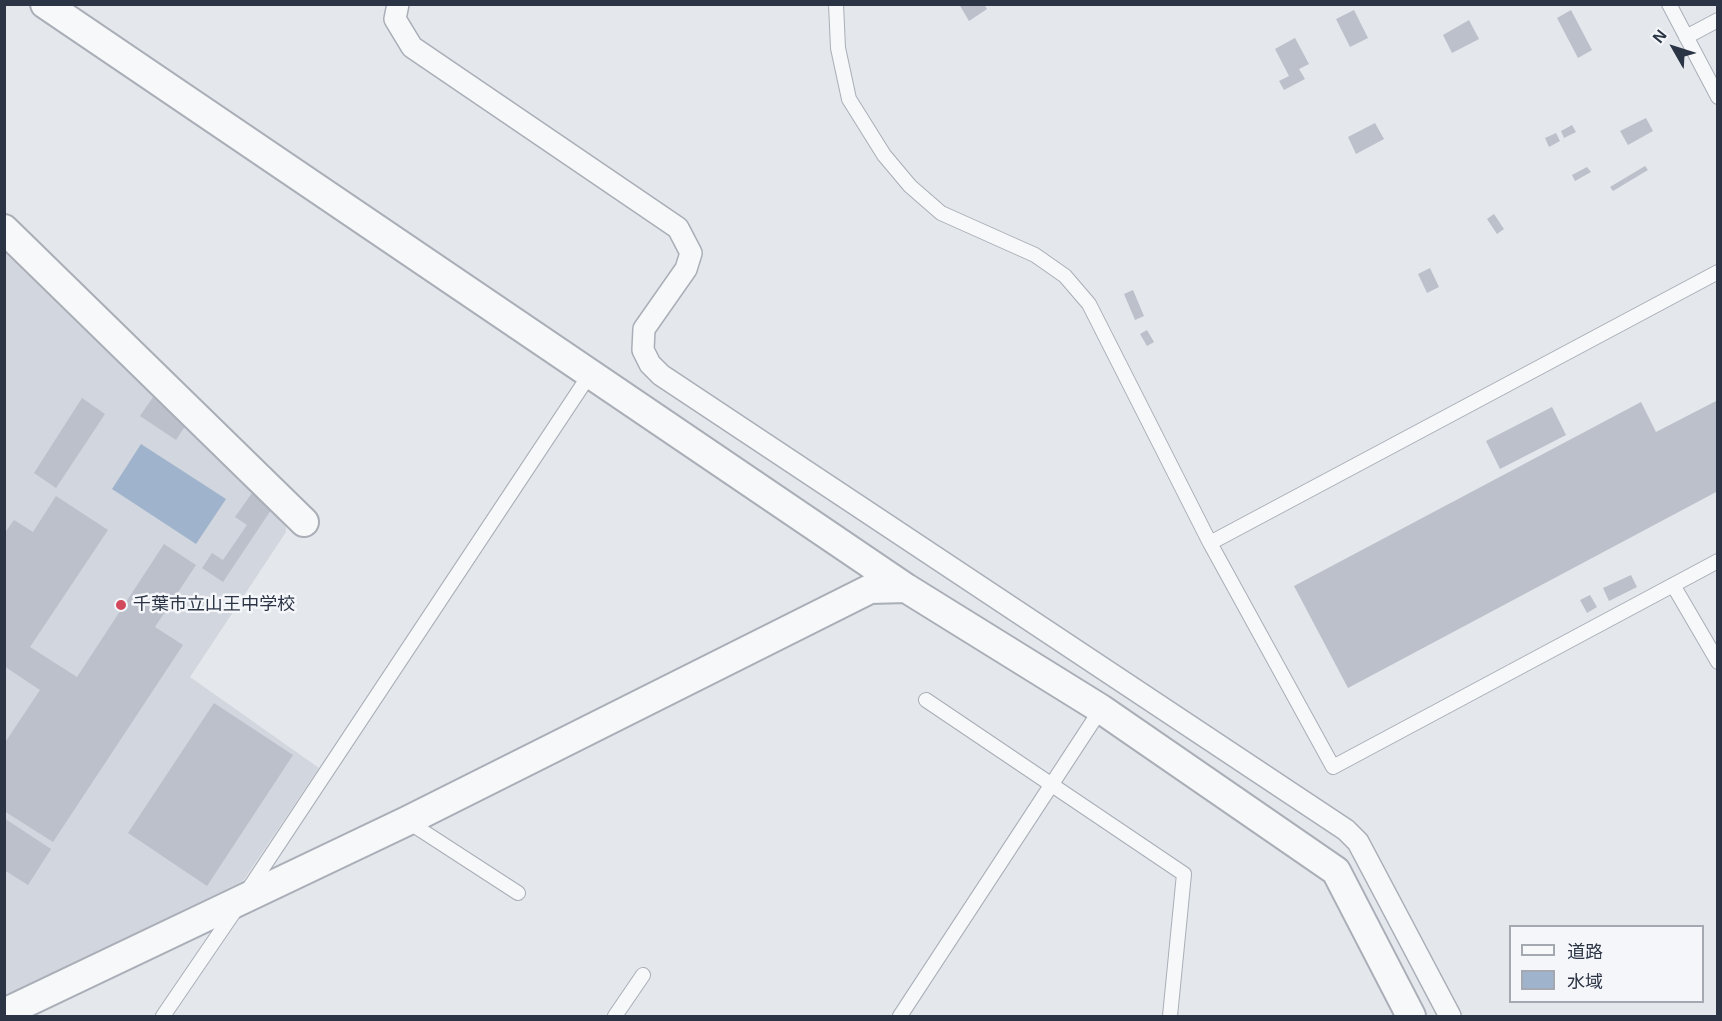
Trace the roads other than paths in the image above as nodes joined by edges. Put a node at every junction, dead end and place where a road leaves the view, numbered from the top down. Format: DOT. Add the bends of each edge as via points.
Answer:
graph roads {
  1 [pos="45,4"];
  2 [pos="398,4"];
  3 [pos="836,4"];
  4 [pos="1669,4"];
  5 [pos="1718,20"];
  6 [pos="1686,37"];
  7 [pos="1718,97"];
  8 [pos="4,230"];
  9 [pos="1718,272"];
  10 [pos="590,374"];
  11 [pos="304,522"];
  12 [pos="1210,543"];
  13 [pos="1718,561"];
  14 [pos="1673,585"];
  15 [pos="906,588"];
  16 [pos="1718,662"];
  17 [pos="926,700"];
  18 [pos="1101,709"];
  19 [pos="1052,785"];
  20 [pos="407,821"];
  21 [pos="518,893"];
  22 [pos="242,900"];
  23 [pos="643,975"];
  24 [pos="4,1013"];
  25 [pos="163,1017"];
  26 [pos="615,1017"];
  27 [pos="900,1017"];
  28 [pos="1170,1017"];
  29 [pos="1411,1017"];
  30 [pos="1450,1017"];
  1 -- 10 [label="street"];
  2 -- 30 [label="street" via="395,20 412,47 678,228 690,253 686,269 644,329 643,350 661,375 1346,830 1358,842"];
  3 -- 12 [label="lane" via="838,48 849,99 884,155 910,186 941,213 1035,255 1065,276 1089,304"];
  4 -- 6 [label="lane"];
  5 -- 6 [label="lane"];
  6 -- 7 [label="lane"];
  8 -- 11 [label="street"];
  9 -- 12 [label="lane"];
  10 -- 15 [label="street"];
  10 -- 22 [label="lane"];
  12 -- 14 [label="lane" via="1333,767"];
  13 -- 14 [label="lane"];
  14 -- 16 [label="lane"];
  15 -- 18 [label="street"];
  15 -- 20 [label="street" via="870,590"];
  17 -- 19 [label="lane"];
  18 -- 19 [label="lane"];
  18 -- 29 [label="street" via="1336,872"];
  19 -- 27 [label="lane"];
  19 -- 28 [label="lane" via="1184,874"];
  20 -- 21 [label="lane"];
  20 -- 22 [label="street"];
  22 -- 24 [label="street"];
  22 -- 25 [label="lane"];
  23 -- 26 [label="lane"];
}
